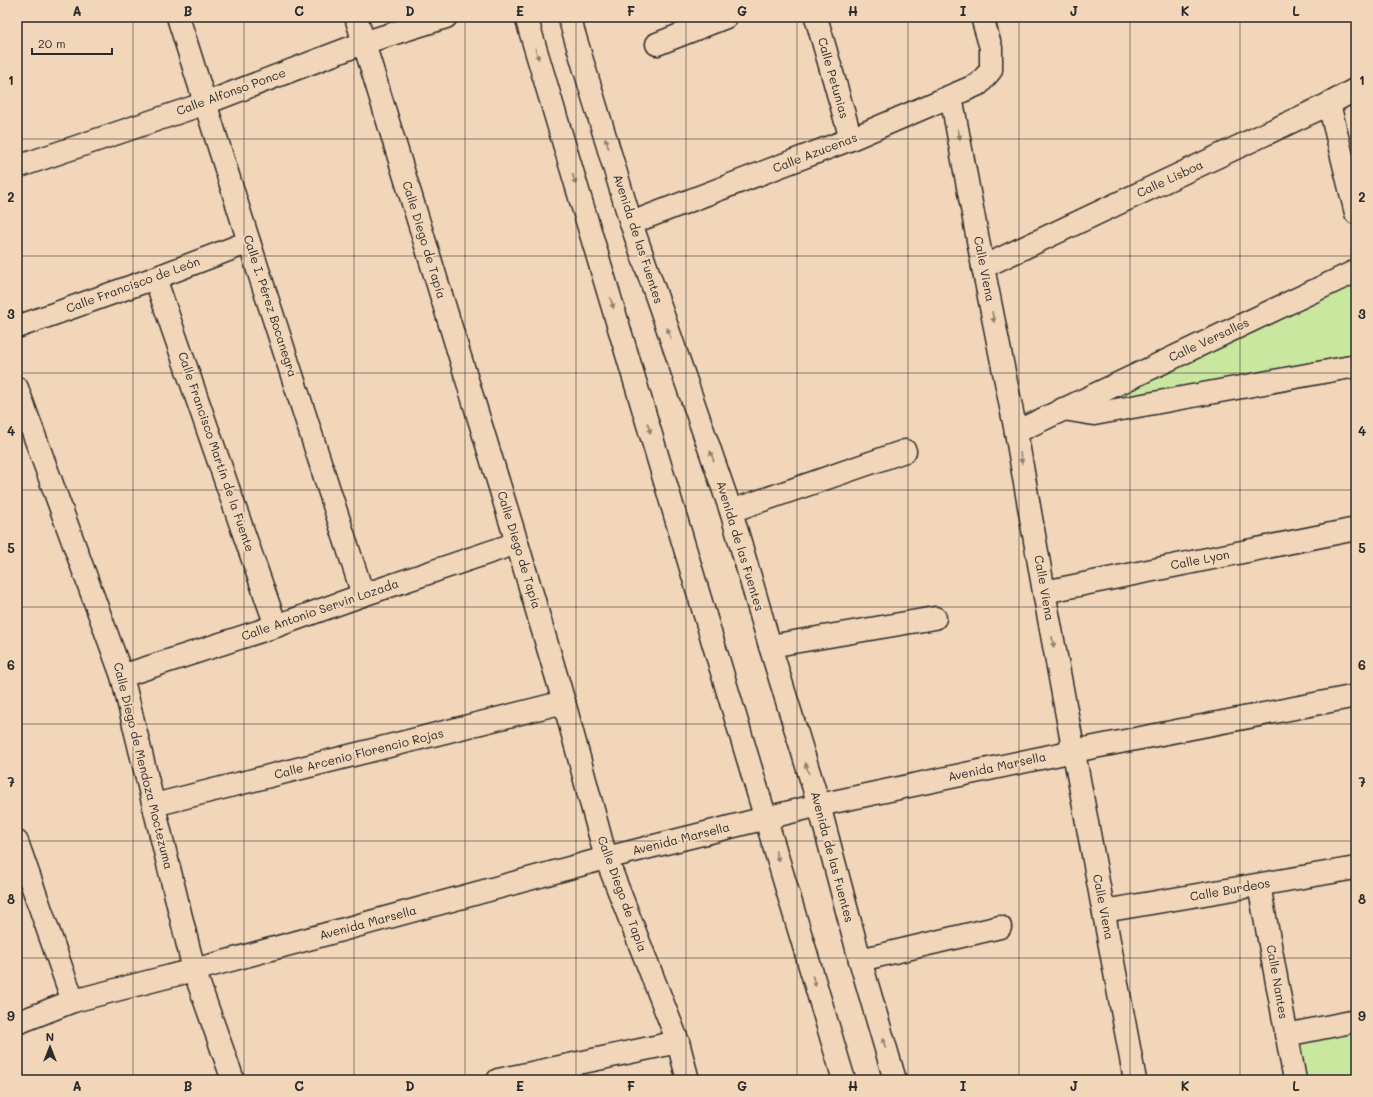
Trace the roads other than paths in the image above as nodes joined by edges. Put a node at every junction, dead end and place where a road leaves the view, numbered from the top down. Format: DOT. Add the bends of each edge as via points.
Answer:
graph roads {
  1 [pos="178,17"];
  2 [pos="356,17"];
  3 [pos="446,17"];
  4 [pos="526,17"];
  5 [pos="569,17"];
  6 [pos="726,17"];
  7 [pos="816,17"];
  8 [pos="982,17"];
  9 [pos="363,43"];
  10 [pos="657,44"];
  11 [pos="1356,89"];
  12 [pos="951,96"];
  13 [pos="206,103"];
  14 [pos="1329,104"];
  15 [pos="851,139"];
  16 [pos="17,167"];
  17 [pos="1356,213"];
  18 [pos="631,223"];
  19 [pos="248,242"];
  20 [pos="984,267"];
  21 [pos="1356,270"];
  22 [pos="155,278"];
  23 [pos="17,327"];
  24 [pos="1356,366"];
  25 [pos="17,388"];
  26 [pos="1062,410"];
  27 [pos="1016,432"];
  28 [pos="905,452"];
  29 [pos="731,511"];
  30 [pos="1356,529"];
  31 [pos="517,543"];
  32 [pos="1044,592"];
  33 [pos="363,595"];
  34 [pos="935,618"];
  35 [pos="276,626"];
  36 [pos="770,646"];
  37 [pos="122,676"];
  38 [pos="1356,696"];
  39 [pos="564,702"];
  40 [pos="1074,751"];
  41 [pos="154,805"];
  42 [pos="819,805"];
  43 [pos="766,818"];
  44 [pos="17,842"];
  45 [pos="606,858"];
  46 [pos="1356,868"];
  47 [pos="1259,885"];
  48 [pos="1104,911"];
  49 [pos="1000,927"];
  50 [pos="860,960"];
  51 [pos="194,970"];
  52 [pos="73,1001"];
  53 [pos="1356,1021"];
  54 [pos="17,1023"];
  55 [pos="1286,1035"];
  56 [pos="678,1042"];
  57 [pos="233,1080"];
  58 [pos="498,1080"];
  59 [pos="688,1080"];
  60 [pos="844,1080"];
  61 [pos="895,1080"];
  62 [pos="1135,1080"];
  63 [pos="1295,1080"];
  1 -- 13 [label="street, Calle I. Pérez Bocanegra"];
  2 -- 9 [label="street, Calle Diego de Tapía"];
  3 -- 9 [label="street, Calle Alfonso Ponce"];
  4 -- 43 [label="street, one-way"];
  18 -- 5 [label="street, Avenida de las Fuentes, one-way"];
  6 -- 10 [label="street"];
  7 -- 15 [label="street, Calle Petunias"];
  8 -- 12 [label="street, Calle Azucenas" via="991,48 991,70 979,84"];
  9 -- 13 [label="street, Calle Alfonso Ponce"];
  9 -- 31 [label="street, Calle Diego de Tapía"];
  11 -- 14 [label="street, Calle Lisboa"];
  12 -- 15 [label="street, Calle Azucenas"];
  12 -- 20 [label="street, Calle Viena, one-way"];
  13 -- 16 [label="street, Calle Alfonso Ponce"];
  13 -- 19 [label="street, Calle I. Pérez Bocanegra"];
  14 -- 17 [label="street"];
  14 -- 20 [label="street, Calle Lisboa"];
  15 -- 18 [label="street, Calle Azucenas"];
  29 -- 18 [label="street, Avenida de las Fuentes, one-way"];
  19 -- 22 [label="street, Calle Francisco de León"];
  19 -- 33 [label="street, Calle I. Pérez Bocanegra"];
  20 -- 27 [label="street, Calle Viena, one-way"];
  21 -- 26 [label="street, Calle Versalles"];
  22 -- 23 [label="street, Calle Francisco de León"];
  22 -- 35 [label="street, Calle Francisco Martín de la Fuente"];
  24 -- 26 [label="street" via="1094,414"];
  25 -- 37 [label="street, Calle Diego de Mendoza Moctezuma"];
  26 -- 27 [label="street, Calle Versalles"];
  27 -- 32 [label="street, Calle Viena, one-way"];
  28 -- 29 [label="street"];
  29 -- 36 [label="street, Avenida de las Fuentes"];
  30 -- 32 [label="street, Calle Lyon"];
  31 -- 33 [label="street, Calle Antonio Servin Lozada"];
  31 -- 39 [label="street, Calle Diego de Tapía"];
  32 -- 40 [label="street, Calle Viena, one-way"];
  33 -- 35 [label="street, Calle Antonio Servin Lozada"];
  34 -- 36 [label="street"];
  35 -- 37 [label="street, Calle Antonio Servin Lozada"];
  42 -- 36 [label="street, Avenida de las Fuentes, one-way"];
  37 -- 41 [label="street, Calle Diego de Mendoza Moctezuma"];
  38 -- 40 [label="street, Avenida Marsella"];
  39 -- 41 [label="street, Calle Arcenio Florencio Rojas"];
  39 -- 45 [label="street, Calle Diego de Tapía"];
  40 -- 42 [label="street, Avenida Marsella"];
  40 -- 48 [label="street, Calle Viena"];
  41 -- 51 [label="street, Calle Diego de Mendoza Moctezuma"];
  42 -- 43 [label="street, Avenida Marsella"];
  42 -- 50 [label="street, Avenida de las Fuentes"];
  43 -- 45 [label="street, Avenida Marsella"];
  43 -- 60 [label="street, one-way"];
  44 -- 52 [label="street"];
  45 -- 51 [label="street, Avenida Marsella"];
  45 -- 56 [label="street, Calle Diego de Tapía"];
  46 -- 47 [label="street, Calle Burdeos"];
  47 -- 48 [label="street, Calle Burdeos"];
  47 -- 55 [label="street, Calle Nantes"];
  48 -- 62 [label="street, Calle Viena"];
  49 -- 50 [label="street"];
  61 -- 50 [label="street, Avenida de las Fuentes, one-way"];
  51 -- 52 [label="street, Avenida Marsella"];
  51 -- 57 [label="street, Calle Diego de Mendoza Moctezuma"];
  52 -- 54 [label="street, Avenida Marsella"];
  53 -- 55 [label="street"];
  55 -- 63 [label="street, Calle Nantes"];
  56 -- 58 [label="street"];
  56 -- 59 [label="street, Calle Diego de Tapía"];
}
